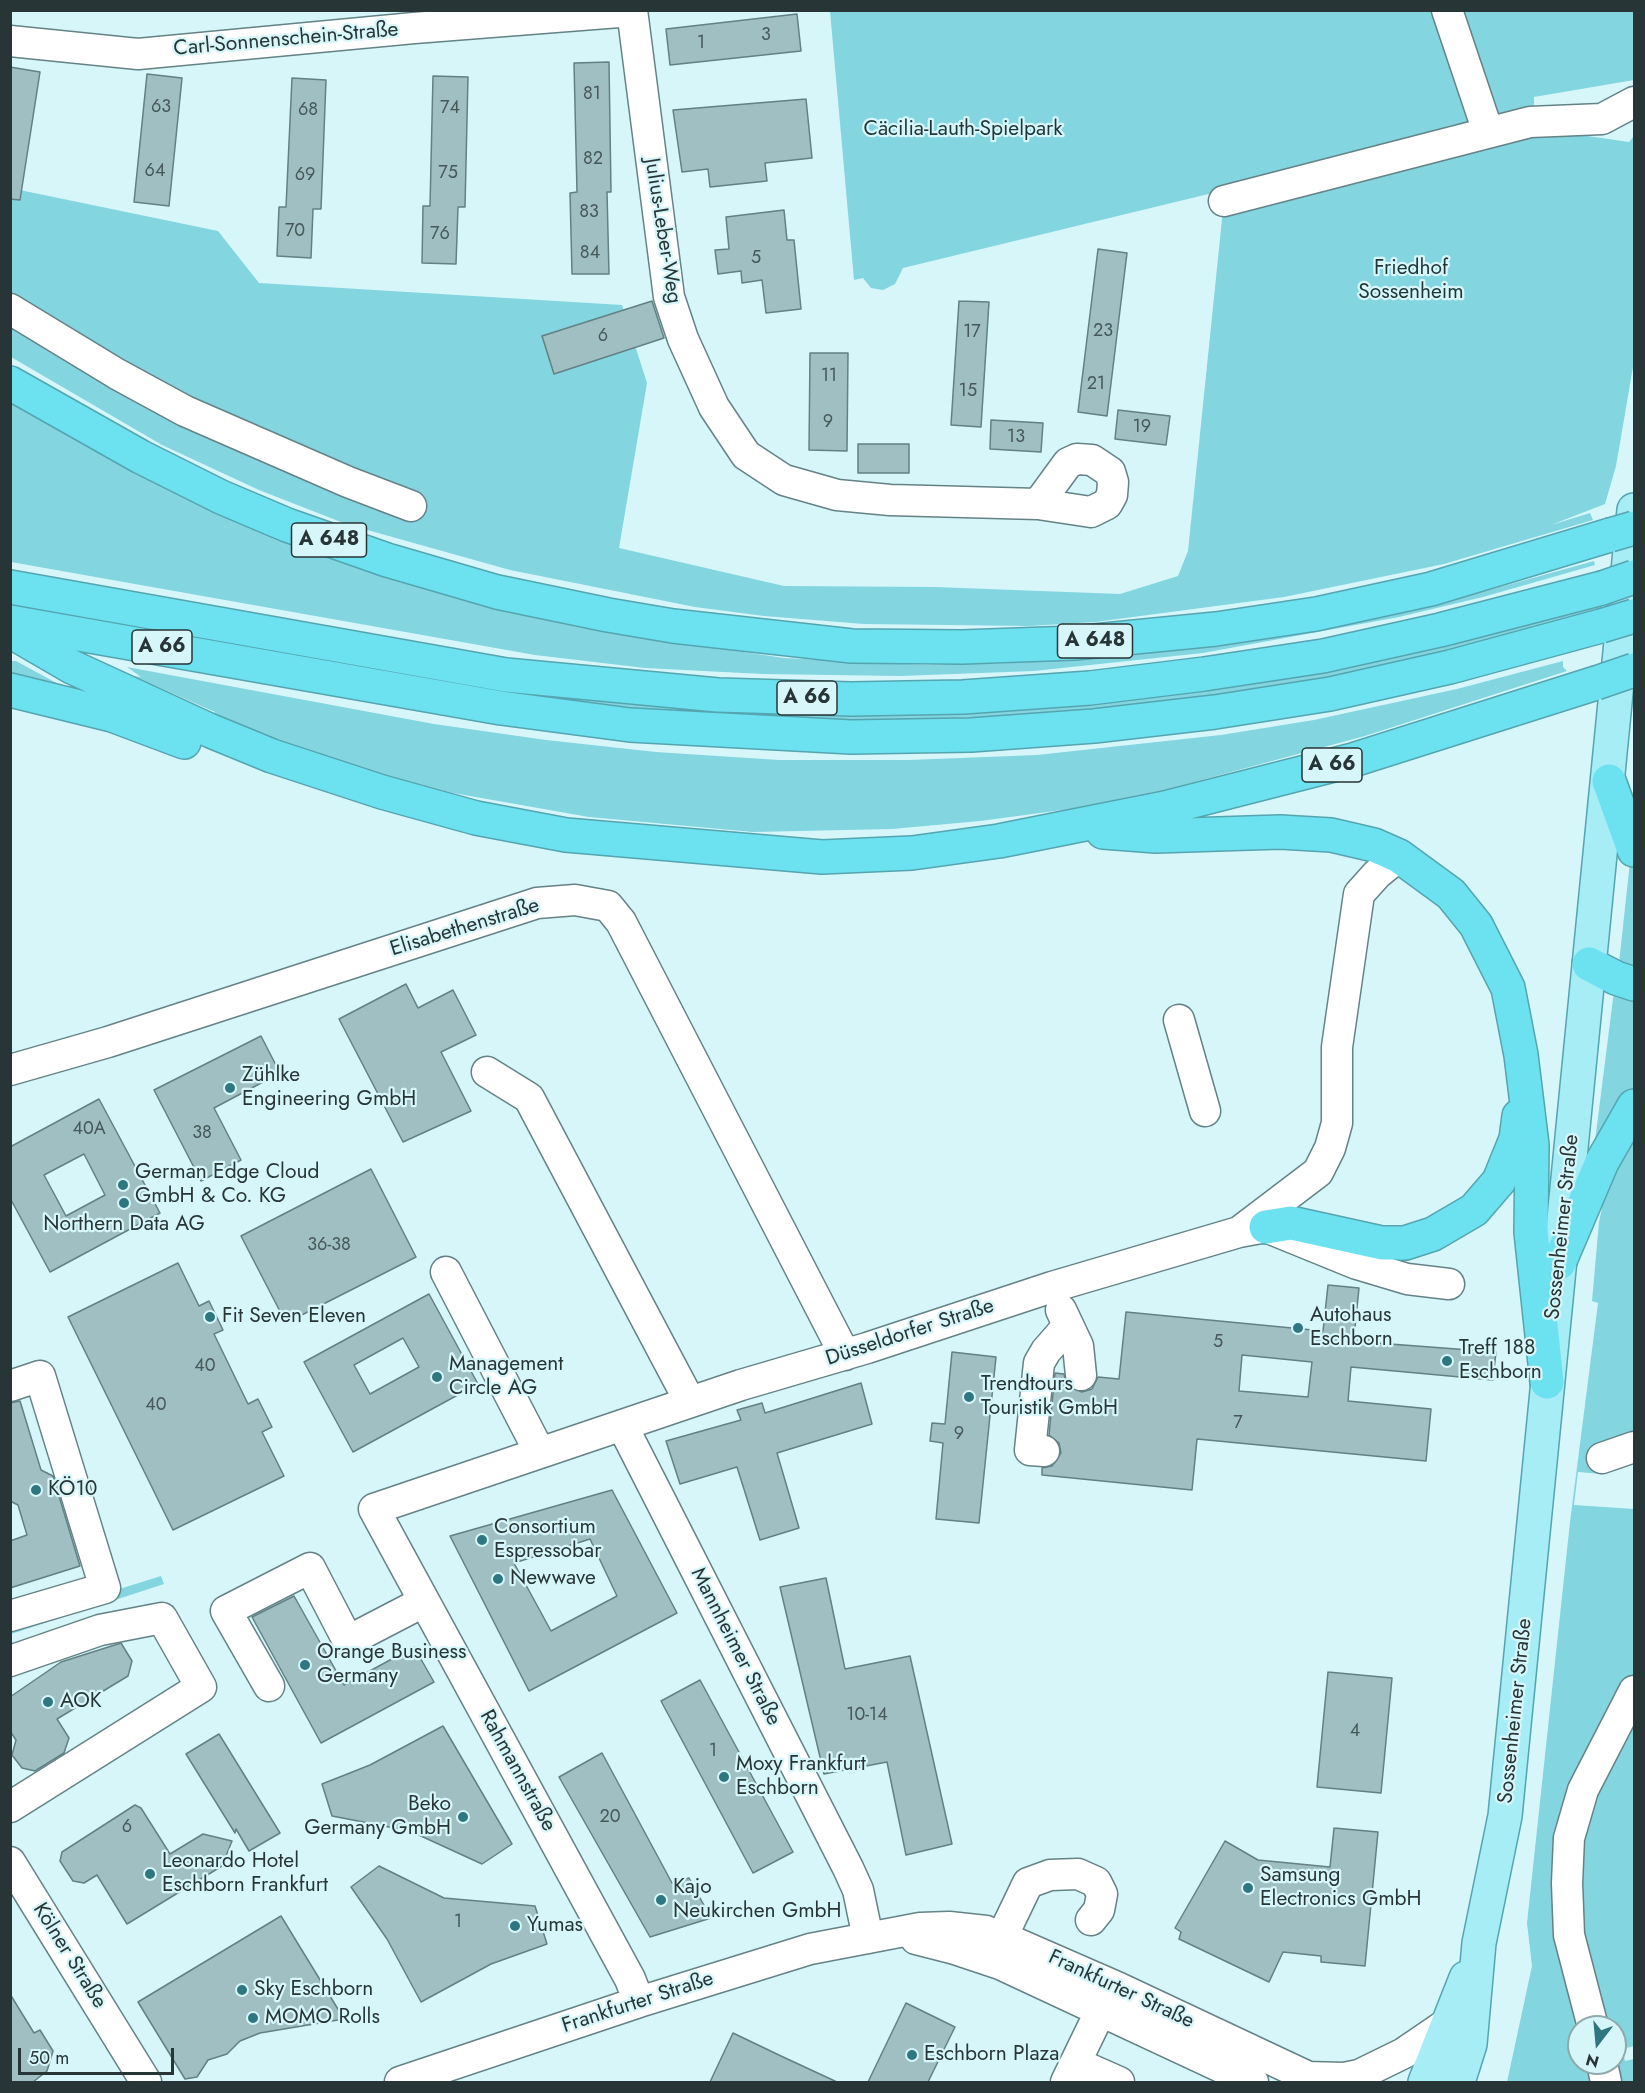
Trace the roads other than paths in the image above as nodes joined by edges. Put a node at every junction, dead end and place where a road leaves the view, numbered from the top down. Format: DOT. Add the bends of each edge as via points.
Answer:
graph roads {
  1 [pos="1447,10"];
  2 [pos="632,11"];
  3 [pos="10,41"];
  4 [pos="1635,102"];
  5 [pos="1488,132"];
  6 [pos="1224,201"];
  7 [pos="10,309"];
  8 [pos="10,383"];
  9 [pos="1038,504"];
  10 [pos="411,506"];
  11 [pos="1635,510"];
  12 [pos="1622,531"];
  13 [pos="1635,577"];
  14 [pos="10,587"];
  15 [pos="1635,616"];
  16 [pos="10,622"];
  17 [pos="10,631"];
  18 [pos="1635,670"];
  19 [pos="10,690"];
  20 [pos="1609,781"];
  21 [pos="476,818"];
  22 [pos="1062,829"];
  23 [pos="1635,850"];
  24 [pos="1399,856"];
  25 [pos="1589,964"];
  26 [pos="1635,984"];
  27 [pos="1508,988"];
  28 [pos="1179,1020"];
  29 [pos="10,1070"];
  30 [pos="487,1072"];
  31 [pos="1635,1106"];
  32 [pos="1205,1111"];
  33 [pos="1253,1229"];
  34 [pos="1559,1263"];
  35 [pos="446,1272"];
  36 [pos="1449,1284"];
  37 [pos="1052,1287"];
  38 [pos="1067,1327"];
  39 [pos="844,1355"];
  40 [pos="1081,1376"];
  41 [pos="1547,1382"];
  42 [pos="10,1386"];
  43 [pos="690,1402"];
  44 [pos="622,1425"];
  45 [pos="1635,1447"];
  46 [pos="1044,1451"];
  47 [pos="540,1453"];
  48 [pos="1602,1458"];
  49 [pos="374,1509"];
  50 [pos="423,1602"];
  51 [pos="10,1616"];
  52 [pos="10,1661"];
  53 [pos="269,1686"];
  54 [pos="1635,1691"];
  55 [pos="10,1807"];
  56 [pos="10,1862"];
  57 [pos="1091,1920"];
  58 [pos="874,1937"];
  59 [pos="1002,1937"];
  60 [pos="1479,1943"];
  61 [pos="639,2002"];
  62 [pos="1100,2012"];
  63 [pos="1590,2015"];
  64 [pos="1448,2023"];
  65 [pos="1071,2073"];
  66 [pos="1313,2080"];
  67 [pos="146,2082"];
  68 [pos="400,2082"];
  69 [pos="1119,2082"];
  70 [pos="1253,2082"];
  71 [pos="1425,2082"];
  72 [pos="1458,2082"];
  1 -- 5 [label="street"];
  2 -- 3 [label="street, Carl-Sonnenschein-Straße" via="138,54"];
  2 -- 9 [label="street, Julius-Leber-Weg" via="669,297 714,407 746,455 784,480 837,495"];
  4 -- 5 [label="street" via="1602,119 1534,121"];
  5 -- 6 [label="street"];
  7 -- 10 [label="street" via="185,411"];
  8 -- 12 [label="highway, A 648" via="110,441 220,497 387,560 497,592 608,615 852,646 1074,643 1282,619 1431,589"];
  11 -- 20 [label="main road, Sossenheimer Straße"];
  13 -- 14 [label="highway, A 66, bridge" via="1440,630 1323,656 1090,688 963,697 851,699 718,695 506,675"];
  15 -- 16 [label="highway, A 66, bridge" via="1439,670 1330,694 1215,712 993,734 851,737 630,726 393,691"];
  17 -- 21 [label="highway, A 66" via="72,667 153,706 272,756"];
  18 -- 22 [label="highway, A 66, bridge" via="1297,775"];
  19 -- 21 [label="highway" via="111,715 336,796"];
  20 -- 23 [label="highway"];
  20 -- 25 [label="main road, Sossenheimer Straße"];
  21 -- 22 [label="highway, A 66" via="599,839 822,856 912,853"];
  22 -- 24 [label="highway" via="1156,836 1280,832 1331,835 1374,845"];
  24 -- 27 [label="highway" via="1451,894 1476,925"];
  24 -- 33 [label="street" via="1359,894 1337,1047 1336,1123 1330,1148 1318,1172"];
  25 -- 26 [label="highway"];
  25 -- 34 [label="main road, Sossenheimer Straße"];
  27 -- 33 [label="highway" via="1519,1113 1516,1139 1499,1182 1487,1197 1460,1220 1405,1243 1382,1244 1291,1223"];
  27 -- 41 [label="highway" via="1532,1145 1531,1232"];
  28 -- 32 [label="street"];
  29 -- 39 [label="street, Elisabethenstraße" via="537,903 575,900 608,906 627,933"];
  30 -- 43 [label="street" via="529,1098"];
  31 -- 34 [label="highway" via="1602,1162"];
  33 -- 36 [label="street" via="1407,1279"];
  33 -- 37 [label="street, Düsseldorfer Straße"];
  34 -- 41 [label="main road, Sossenheimer Straße"];
  35 -- 47 [label="street"];
  37 -- 38 [label="street"];
  37 -- 39 [label="street, Düsseldorfer Straße"];
  38 -- 40 [label="street" via="1078,1346"];
  38 -- 46 [label="street" via="1039,1364 1030,1450"];
  39 -- 43 [label="street, Düsseldorfer Straße"];
  41 -- 60 [label="main road, Sossenheimer Straße" via="1505,1816"];
  42 -- 51 [label="street" via="40,1376 105,1588"];
  43 -- 44 [label="street, Düsseldorfer Straße"];
  44 -- 47 [label="street, Düsseldorfer Straße"];
  44 -- 58 [label="street, Mannheimer Straße" via="848,1868"];
  45 -- 48 [label="street"];
  47 -- 49 [label="street, Düsseldorfer Straße"];
  49 -- 50 [label="street, Rahmannstraße"];
  50 -- 53 [label="street" via="348,1641 310,1568 226,1611"];
  50 -- 61 [label="street, Rahmannstraße" via="630,1979"];
  52 -- 55 [label="street" via="100,1630 162,1618 201,1687"];
  54 -- 63 [label="street" via="1582,1790 1569,1838 1569,1935"];
  56 -- 67 [label="street, Kölner Straße"];
  57 -- 59 [label="street" via="1099,1910 1102,1894 1096,1882 1078,1874 1050,1875 1028,1883"];
  58 -- 59 [label="street, Frankfurter Straße" via="949,1927"];
  58 -- 61 [label="street, Frankfurter Straße" via="810,1949"];
  58 -- 62 [label="street, Frankfurter Straße" via="905,1937 955,1949 1000,1964"];
  59 -- 66 [label="street, Frankfurter Straße"];
  60 -- 64 [label="main road, Sossenheimer Straße"];
  60 -- 72 [label="main road, Sossenheimer Straße" via="1470,2044"];
  61 -- 68 [label="street, Frankfurter Straße"];
  62 -- 65 [label="street"];
  62 -- 70 [label="street, Frankfurter Straße"];
  64 -- 66 [label="street" via="1359,2075"];
  64 -- 71 [label="main road, Sossenheimer Straße"];
  65 -- 69 [label="street"];
}
